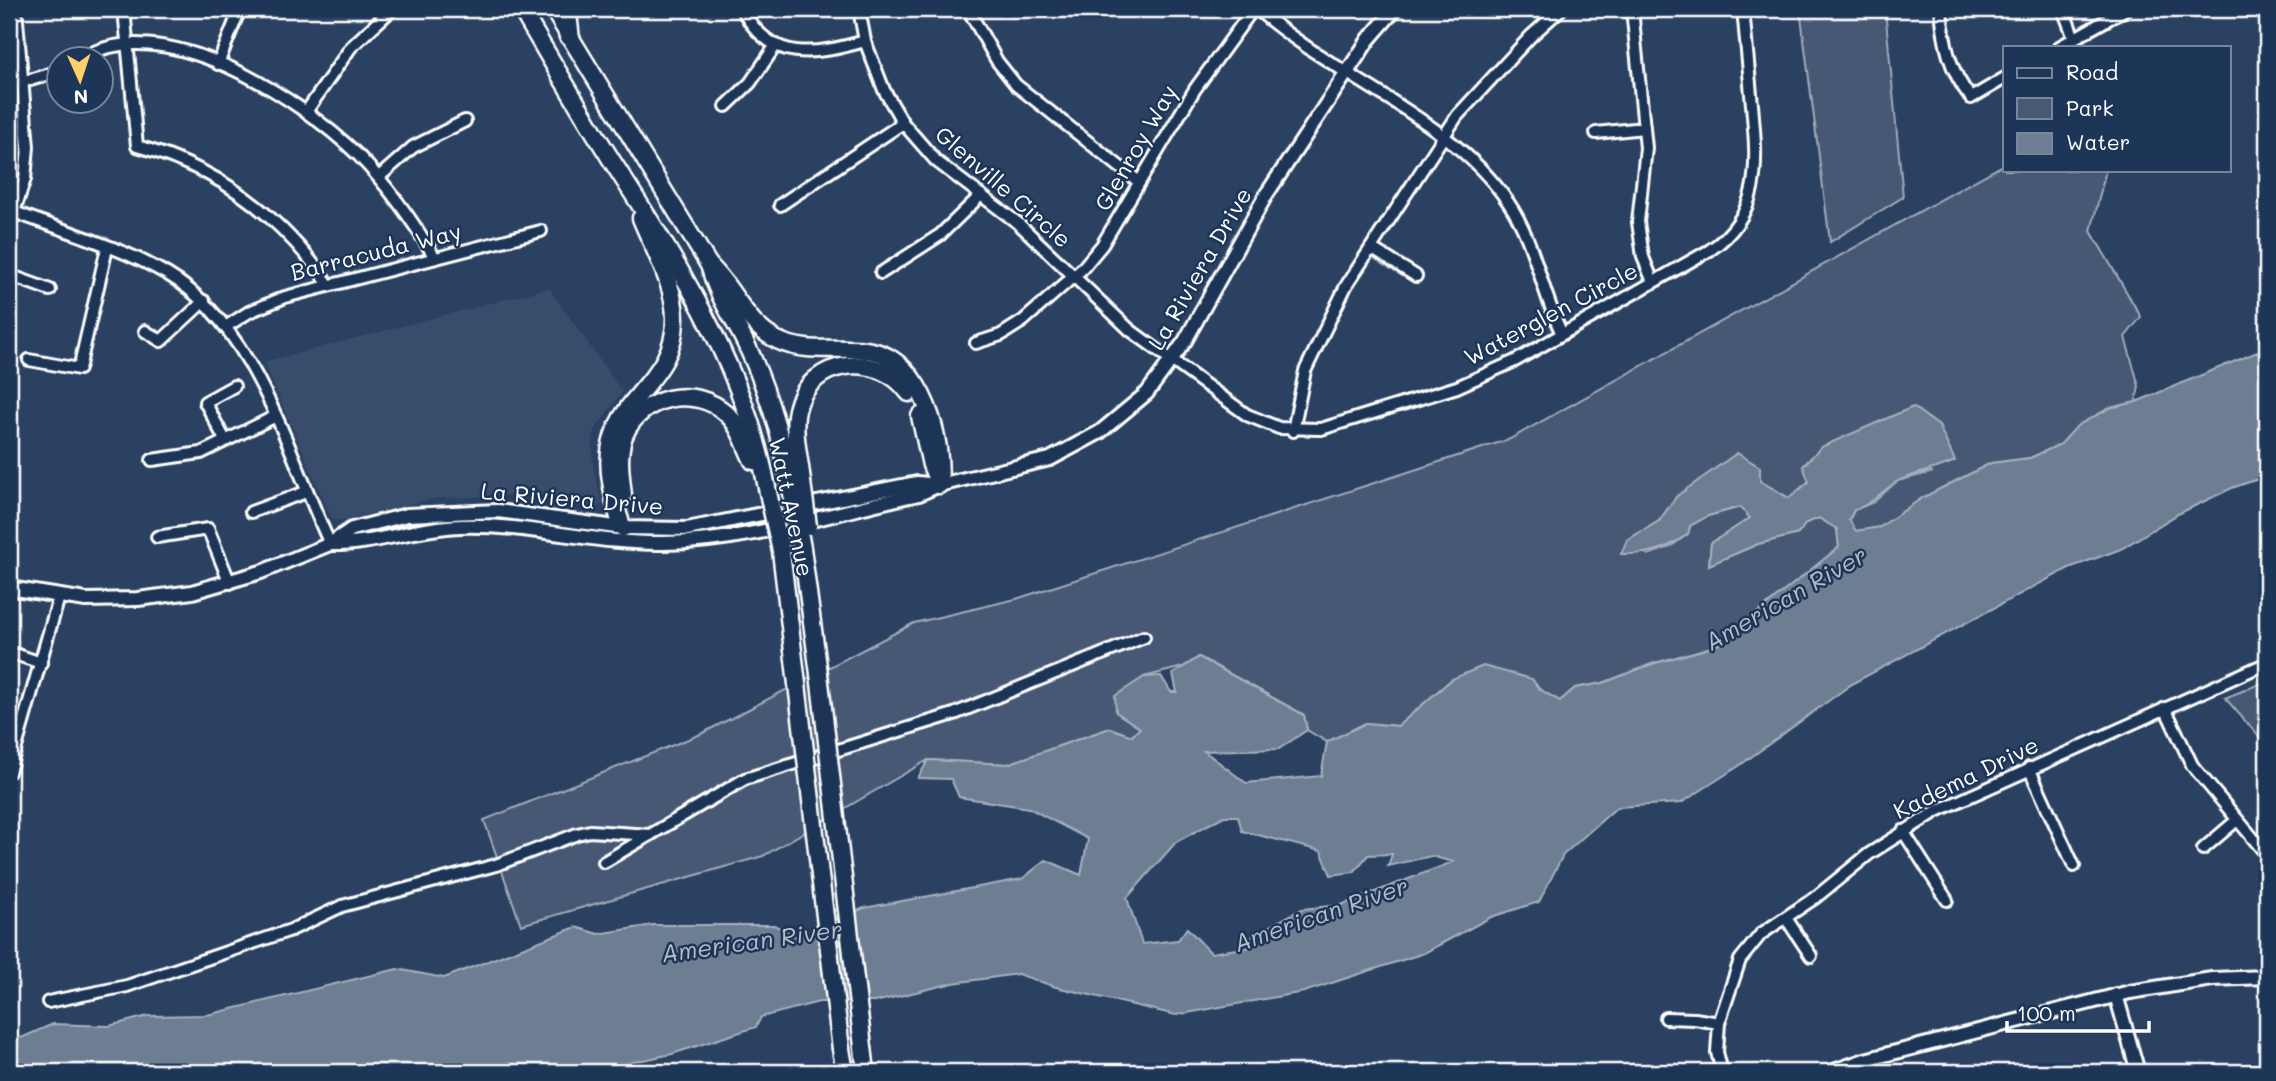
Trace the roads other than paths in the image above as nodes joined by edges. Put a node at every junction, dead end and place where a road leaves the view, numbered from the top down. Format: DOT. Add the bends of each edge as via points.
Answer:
graph roads {
  1 [pos="16,9"];
  2 [pos="124,9"];
  3 [pos="240,9"];
  4 [pos="521,9"];
  5 [pos="553,9"];
  6 [pos="566,9"];
  7 [pos="742,9"];
  8 [pos="859,9"];
  9 [pos="968,9"];
  10 [pos="1255,9"];
  11 [pos="1395,9"];
  12 [pos="1561,9"];
  13 [pos="1632,9"];
  14 [pos="1743,9"];
  15 [pos="1941,9"];
  16 [pos="2063,9"];
  17 [pos="2126,9"];
  18 [pos="389,12"];
  19 [pos="569,35"];
  20 [pos="2074,38"];
  21 [pos="865,41"];
  22 [pos="125,43"];
  23 [pos="776,45"];
  24 [pos="108,46"];
  25 [pos="2061,46"];
  26 [pos="218,64"];
  27 [pos="1346,73"];
  28 [pos="46,75"];
  29 [pos="2003,79"];
  30 [pos="9,81"];
  31 [pos="23,81"];
  32 [pos="726,106"];
  33 [pos="306,112"];
  34 [pos="465,121"];
  35 [pos="903,123"];
  36 [pos="1644,128"];
  37 [pos="1596,133"];
  38 [pos="1443,136"];
  39 [pos="379,177"];
  40 [pos="1139,182"];
  41 [pos="628,186"];
  42 [pos="981,195"];
  43 [pos="780,205"];
  44 [pos="11,211"];
  45 [pos="9,228"];
  46 [pos="541,231"];
  47 [pos="1371,247"];
  48 [pos="107,248"];
  49 [pos="435,258"];
  50 [pos="709,265"];
  51 [pos="881,273"];
  52 [pos="9,275"];
  53 [pos="1073,276"];
  54 [pos="1416,276"];
  55 [pos="1653,282"];
  56 [pos="329,285"];
  57 [pos="50,290"];
  58 [pos="204,301"];
  59 [pos="228,326"];
  60 [pos="145,331"];
  61 [pos="1562,334"];
  62 [pos="976,343"];
  63 [pos="29,360"];
  64 [pos="1172,362"];
  65 [pos="234,386"];
  66 [pos="274,417"];
  67 [pos="1293,431"];
  68 [pos="225,440"];
  69 [pos="152,460"];
  70 [pos="796,482"];
  71 [pos="939,485"];
  72 [pos="767,488"];
  73 [pos="306,492"];
  74 [pos="471,511"];
  75 [pos="251,512"];
  76 [pos="623,528"];
  77 [pos="412,531"];
  78 [pos="157,537"];
  79 [pos="330,544"];
  80 [pos="230,583"];
  81 [pos="9,588"];
  82 [pos="59,597"];
  83 [pos="1144,637"];
  84 [pos="9,652"];
  85 [pos="41,663"];
  86 [pos="2267,663"];
  87 [pos="2165,708"];
  88 [pos="13,733"];
  89 [pos="2028,768"];
  90 [pos="9,772"];
  91 [pos="2237,820"];
  92 [pos="1903,831"];
  93 [pos="650,835"];
  94 [pos="2203,849"];
  95 [pos="2267,855"];
  96 [pos="604,863"];
  97 [pos="2074,866"];
  98 [pos="1947,900"];
  99 [pos="1786,918"];
  100 [pos="1811,956"];
  101 [pos="2267,977"];
  102 [pos="2116,995"];
  103 [pos="48,1002"];
  104 [pos="1666,1018"];
  105 [pos="1719,1023"];
  106 [pos="843,1072"];
  107 [pos="866,1072"];
  108 [pos="1722,1072"];
  109 [pos="1831,1072"];
  110 [pos="2138,1072"];
  1 -- 31 [label="street"];
  2 -- 22 [label="street"];
  3 -- 26 [label="street"];
  4 -- 41 [label="main road, Watt Avenue"];
  5 -- 19 [label="main road, Watt Avenue"];
  6 -- 19 [label="highway"];
  7 -- 23 [label="street" via="754,27"];
  8 -- 21 [label="street, Glenville Circle"];
  9 -- 40 [label="street" via="997,61 1017,85"];
  10 -- 27 [label="street"];
  10 -- 40 [label="street, Glenroy Way" via="1195,89"];
  11 -- 27 [label="street, La Riviera Drive"];
  12 -- 38 [label="street" via="1470,101"];
  13 -- 36 [label="street"];
  14 -- 55 [label="street, Waterglen Circle" via="1757,161 1750,202 1736,226 1716,246"];
  15 -- 29 [label="street" via="1947,56 1971,98"];
  16 -- 20 [label="street"];
  17 -- 20 [label="street"];
  18 -- 33 [label="street" via="351,47"];
  19 -- 50 [label="main road, Watt Avenue"];
  20 -- 25 [label="street"];
  21 -- 23 [label="street" via="812,54"];
  21 -- 35 [label="street, Glenville Circle"];
  22 -- 24 [label="street"];
  22 -- 26 [label="street" via="163,46"];
  22 -- 56 [label="street" via="137,146 196,167 254,203 288,233"];
  23 -- 32 [label="street" via="750,83"];
  26 -- 33 [label="street"];
  27 -- 38 [label="street"];
  27 -- 64 [label="street, La Riviera Drive" via="1266,195"];
  28 -- 31 [label="street"];
  30 -- 31 [label="street"];
  31 -- 44 [label="street" via="25,179"];
  33 -- 39 [label="street"];
  34 -- 39 [label="street" via="413,147"];
  35 -- 42 [label="street, Glenville Circle" via="936,161"];
  35 -- 43 [label="street"];
  36 -- 37 [label="street"];
  36 -- 55 [label="street" via="1646,162 1638,222 1643,257"];
  38 -- 47 [label="street"];
  38 -- 61 [label="street" via="1487,174 1510,205"];
  39 -- 49 [label="street"];
  40 -- 53 [label="street, Glenroy Way" via="1102,246"];
  41 -- 72 [label="main road, Watt Avenue" via="652,219 712,332 761,456"];
  41 -- 76 [label="main road" via="664,276 675,319 662,365 621,416 608,448 616,513"];
  42 -- 51 [label="street" via="940,235"];
  42 -- 53 [label="street, Glenville Circle"];
  44 -- 45 [label="street"];
  44 -- 48 [label="street"];
  46 -- 49 [label="street, Barracuda Way"];
  47 -- 54 [label="street"];
  47 -- 67 [label="street" via="1313,351"];
  48 -- 58 [label="street" via="167,274"];
  48 -- 63 [label="street" via="79,369"];
  49 -- 56 [label="street, Barracuda Way"];
  50 -- 70 [label="main road, Watt Avenue" via="757,373"];
  50 -- 71 [label="main road" via="727,281 756,324 776,340 799,348 873,351 893,359 917,386 927,409 942,463"];
  52 -- 57 [label="street"];
  53 -- 62 [label="street, Glenroy Way" via="1012,329"];
  53 -- 64 [label="street, Glenville Circle"];
  55 -- 61 [label="street, Waterglen Circle"];
  56 -- 59 [label="street, Barracuda Way" via="267,303"];
  58 -- 59 [label="street"];
  58 -- 60 [label="street" via="161,341"];
  59 -- 66 [label="street"];
  61 -- 67 [label="street, Waterglen Circle" via="1486,375 1427,398 1321,429"];
  64 -- 67 [label="street, Waterglen Circle" via="1253,419"];
  64 -- 71 [label="street, La Riviera Drive" via="1124,415 1076,447 1036,464"];
  65 -- 68 [label="street" via="205,402"];
  66 -- 68 [label="street"];
  66 -- 73 [label="street"];
  68 -- 69 [label="street" via="201,453"];
  70 -- 71 [label="main road" via="797,411 803,396 825,373 851,365 874,367 903,384 921,416"];
  70 -- 107 [label="main road, bridge"];
  71 -- 76 [label="street, La Riviera Drive" via="917,483 687,529"];
  71 -- 77 [label="street, La Riviera Drive" via="803,523 686,543 624,542 500,526"];
  72 -- 76 [label="main road" via="741,435 720,408 678,397 659,401 633,421 620,451"];
  72 -- 106 [label="main road, Watt Avenue, bridge" via="781,551"];
  73 -- 75 [label="street"];
  73 -- 79 [label="street"];
  74 -- 76 [label="street, La Riviera Drive"];
  74 -- 77 [label="street" via="456,518 423,521"];
  74 -- 79 [label="street, La Riviera Drive" via="393,517 352,529"];
  77 -- 79 [label="street, La Riviera Drive" via="354,544"];
  78 -- 80 [label="street" via="208,529"];
  79 -- 80 [label="street, La Riviera Drive"];
  80 -- 82 [label="street, La Riviera Drive" via="138,599"];
  81 -- 82 [label="street, La Riviera Drive"];
  82 -- 85 [label="street"];
  83 -- 93 [label="street" via="954,714 745,779"];
  84 -- 85 [label="street"];
  85 -- 88 [label="street"];
  86 -- 87 [label="street, Kadema Drive"];
  87 -- 89 [label="street, Kadema Drive"];
  87 -- 91 [label="street" via="2192,765"];
  88 -- 90 [label="street"];
  89 -- 92 [label="street, Kadema Drive"];
  89 -- 97 [label="street"];
  91 -- 94 [label="street"];
  91 -- 95 [label="street"];
  92 -- 98 [label="street"];
  92 -- 99 [label="street, Kadema Drive"];
  93 -- 96 [label="street"];
  93 -- 103 [label="street" via="577,834 486,869 342,906 290,930 127,986"];
  99 -- 100 [label="street"];
  99 -- 105 [label="street, Kadema Drive" via="1756,938 1743,954"];
  101 -- 102 [label="street" via="2199,980"];
  102 -- 109 [label="street"];
  102 -- 110 [label="street"];
  104 -- 105 [label="street"];
  105 -- 108 [label="street, Kadema Drive" via="1717,1052"];
}
